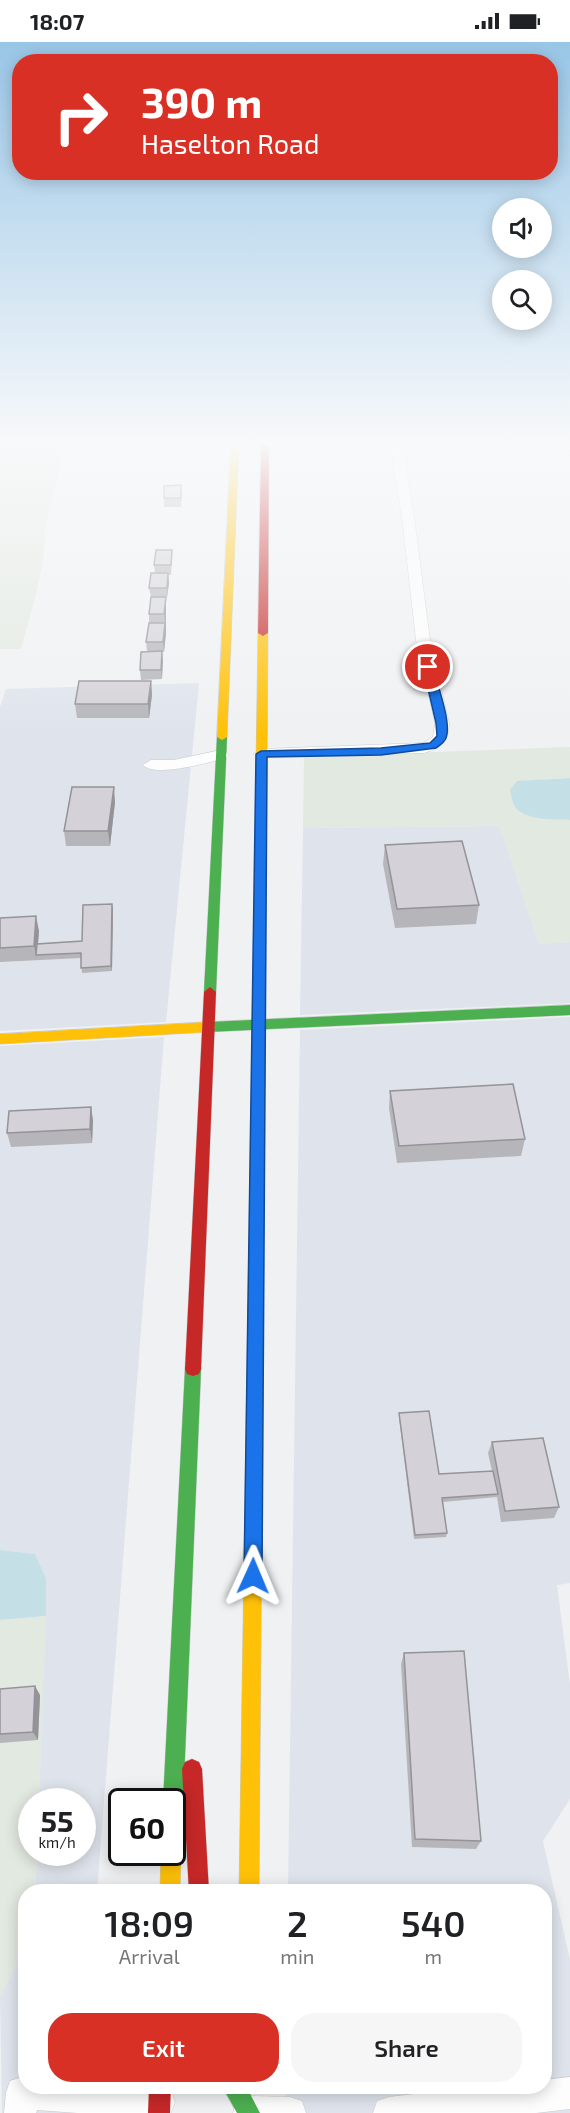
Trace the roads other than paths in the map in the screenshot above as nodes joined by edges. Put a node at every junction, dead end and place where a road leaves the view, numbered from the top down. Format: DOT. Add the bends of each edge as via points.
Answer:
graph roads {
  1 [pos="235,541"];
  2 [pos="263,541"];
  3 [pos="409,541"];
  4 [pos="261,754"];
  5 [pos="234,759"];
  6 [pos="151,765"];
  7 [pos="261,780"];
  8 [pos="570,1010"];
  9 [pos="259,1024"];
  10 [pos="208,1027"];
  11 [pos="0,1039"];
  12 [pos="183,1596"];
  13 [pos="174,1788"];
  14 [pos="171,1866"];
  15 [pos="170,1884"];
  16 [pos="199,1884"];
  17 [pos="249,1884"];
  18 [pos="570,2093"];
  19 [pos="22,2094"];
  20 [pos="35,2094"];
  21 [pos="245,2100"];
  22 [pos="161,2104"];
  23 [pos="20,2113"];
  24 [pos="290,2113"];
  25 [pos="389,2113"];
  1 -- 5 [label="main road"];
  2 -- 4 [label="main road"];
  3 -- 4 [label="street" via="423,640 442,723 439,742 423,748 381,752"];
  4 -- 7 [label="main road"];
  5 -- 6 [label="street"];
  5 -- 7 [label="main road"];
  5 -- 10 [label="main road"];
  7 -- 9 [label="main road"];
  8 -- 9 [label="main road"];
  9 -- 10 [label="main road"];
  9 -- 17 [label="main road"];
  10 -- 11 [label="main road"];
  10 -- 12 [label="main road"];
  12 -- 13 [label="main road"];
  12 -- 16 [label="main road"];
  14 -- 15 [label="main road"];
  18 -- 25 [label="street"];
  19 -- 23 [label="street"];
  20 -- 22 [label="street"];
  21 -- 24 [label="street"];
}
